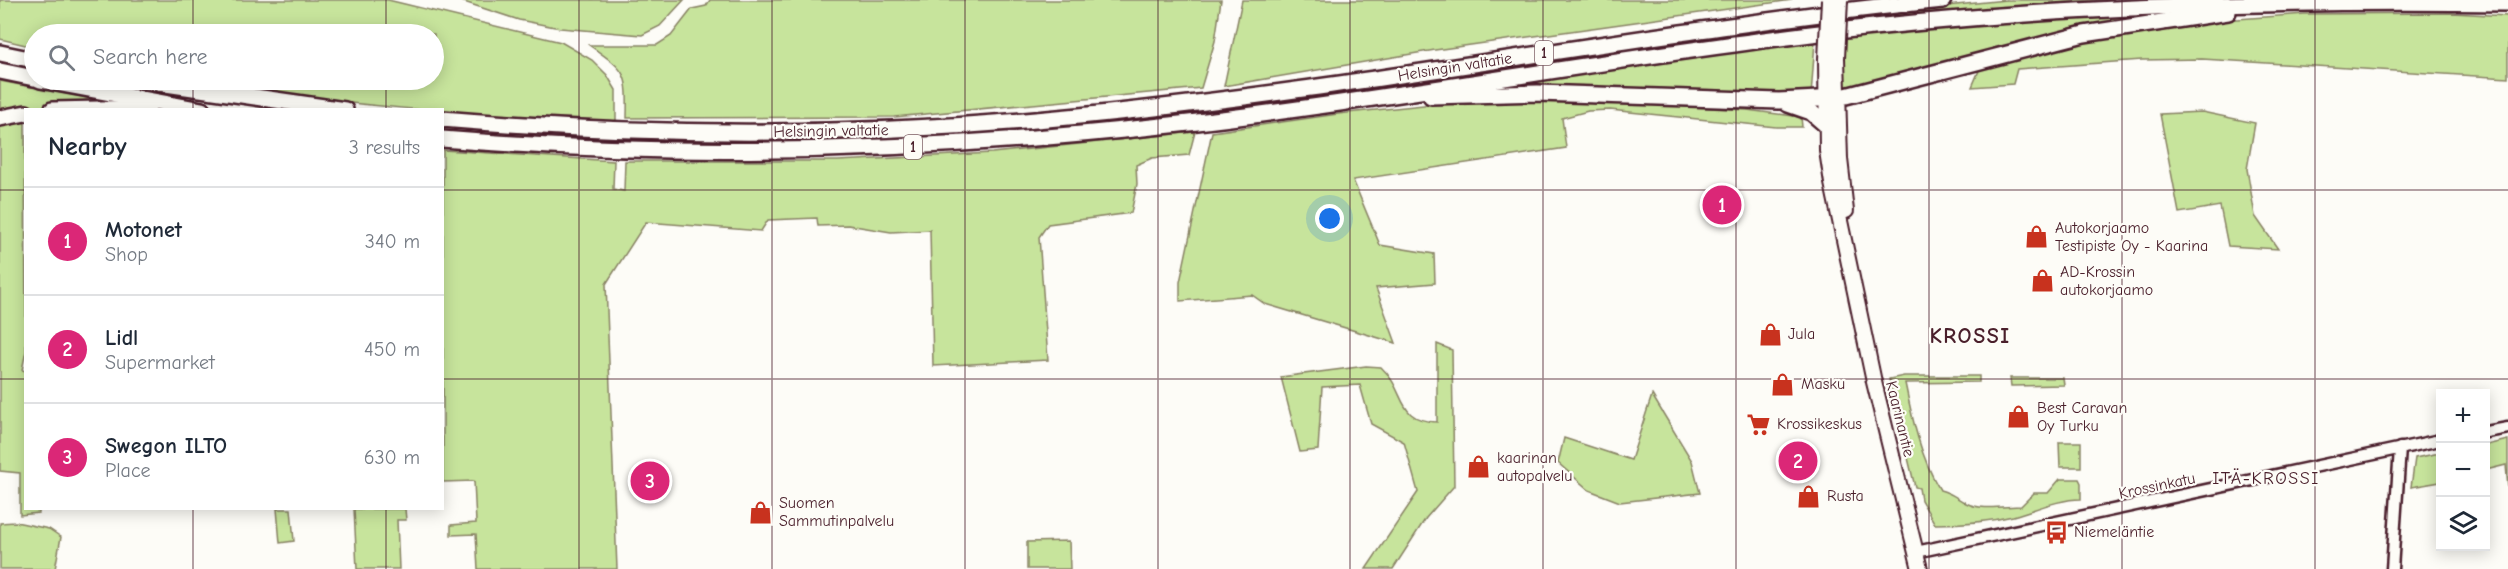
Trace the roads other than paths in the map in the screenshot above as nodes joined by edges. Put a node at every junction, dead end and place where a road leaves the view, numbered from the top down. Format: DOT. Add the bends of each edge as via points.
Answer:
graph roads {
  1 [pos="1829,0"];
  2 [pos="1840,0"];
  3 [pos="1863,0"];
  4 [pos="1943,0"];
  5 [pos="2300,2"];
  6 [pos="2508,3"];
  7 [pos="1806,16"];
  8 [pos="0,53"];
  9 [pos="24,58"];
  10 [pos="1831,59"];
  11 [pos="0,71"];
  12 [pos="24,76"];
  13 [pos="94,90"];
  14 [pos="207,90"];
  15 [pos="1377,97"];
  16 [pos="1832,98"];
  17 [pos="1779,101"];
  18 [pos="95,108"];
  19 [pos="156,108"];
  20 [pos="191,108"];
  21 [pos="331,108"];
  22 [pos="24,113"];
  23 [pos="0,118"];
  24 [pos="444,119"];
  25 [pos="1826,125"];
  26 [pos="444,139"];
  27 [pos="1853,276"];
  28 [pos="2508,428"];
  29 [pos="2490,431"];
  30 [pos="2436,441"];
  31 [pos="2400,448"];
  32 [pos="1916,552"];
  33 [pos="1920,569"];
  34 [pos="2392,569"];
  1 -- 10 [label="main road, Kaarinantie, bridge"];
  2 -- 10 [label="main road, Kaarinantie, bridge"];
  3 -- 7 [label="highway"];
  4 -- 7 [label="highway, Helsingin valtatie / 1"];
  5 -- 6 [label="highway, Helsingin valtatie / 1"];
  5 -- 15 [label="highway, Helsingin valtatie / 1" via="2094,9 1906,23 1711,47"];
  5 -- 16 [label="highway" via="2084,34"];
  7 -- 24 [label="highway, Helsingin valtatie / 1" via="1175,105 947,127 747,132 614,130"];
  8 -- 9 [label="highway"];
  10 -- 16 [label="main road, Kaarinantie"];
  11 -- 12 [label="highway"];
  13 -- 20 [label="highway"];
  14 -- 21 [label="highway"];
  15 -- 17 [label="highway" via="1538,93"];
  15 -- 26 [label="highway, Helsingin valtatie / 1" via="1164,126 882,149 615,150"];
  16 -- 17 [label="highway"];
  16 -- 25 [label="main road, Kaarinantie"];
  16 -- 27 [label="main road, Kaarinantie"];
  17 -- 25 [label="highway" via="1810,112"];
  18 -- 19 [label="highway"];
  22 -- 23 [label="highway"];
  25 -- 27 [label="main road, Kaarinantie" via="1832,183"];
  27 -- 32 [label="main road, Kaarinantie" via="1874,382"];
  28 -- 29 [label="street"];
  30 -- 31 [label="street, Krossinkatu"];
  31 -- 32 [label="street, Krossinkatu"];
  31 -- 34 [label="street"];
  32 -- 33 [label="main road, Kaarinantie"];
}
